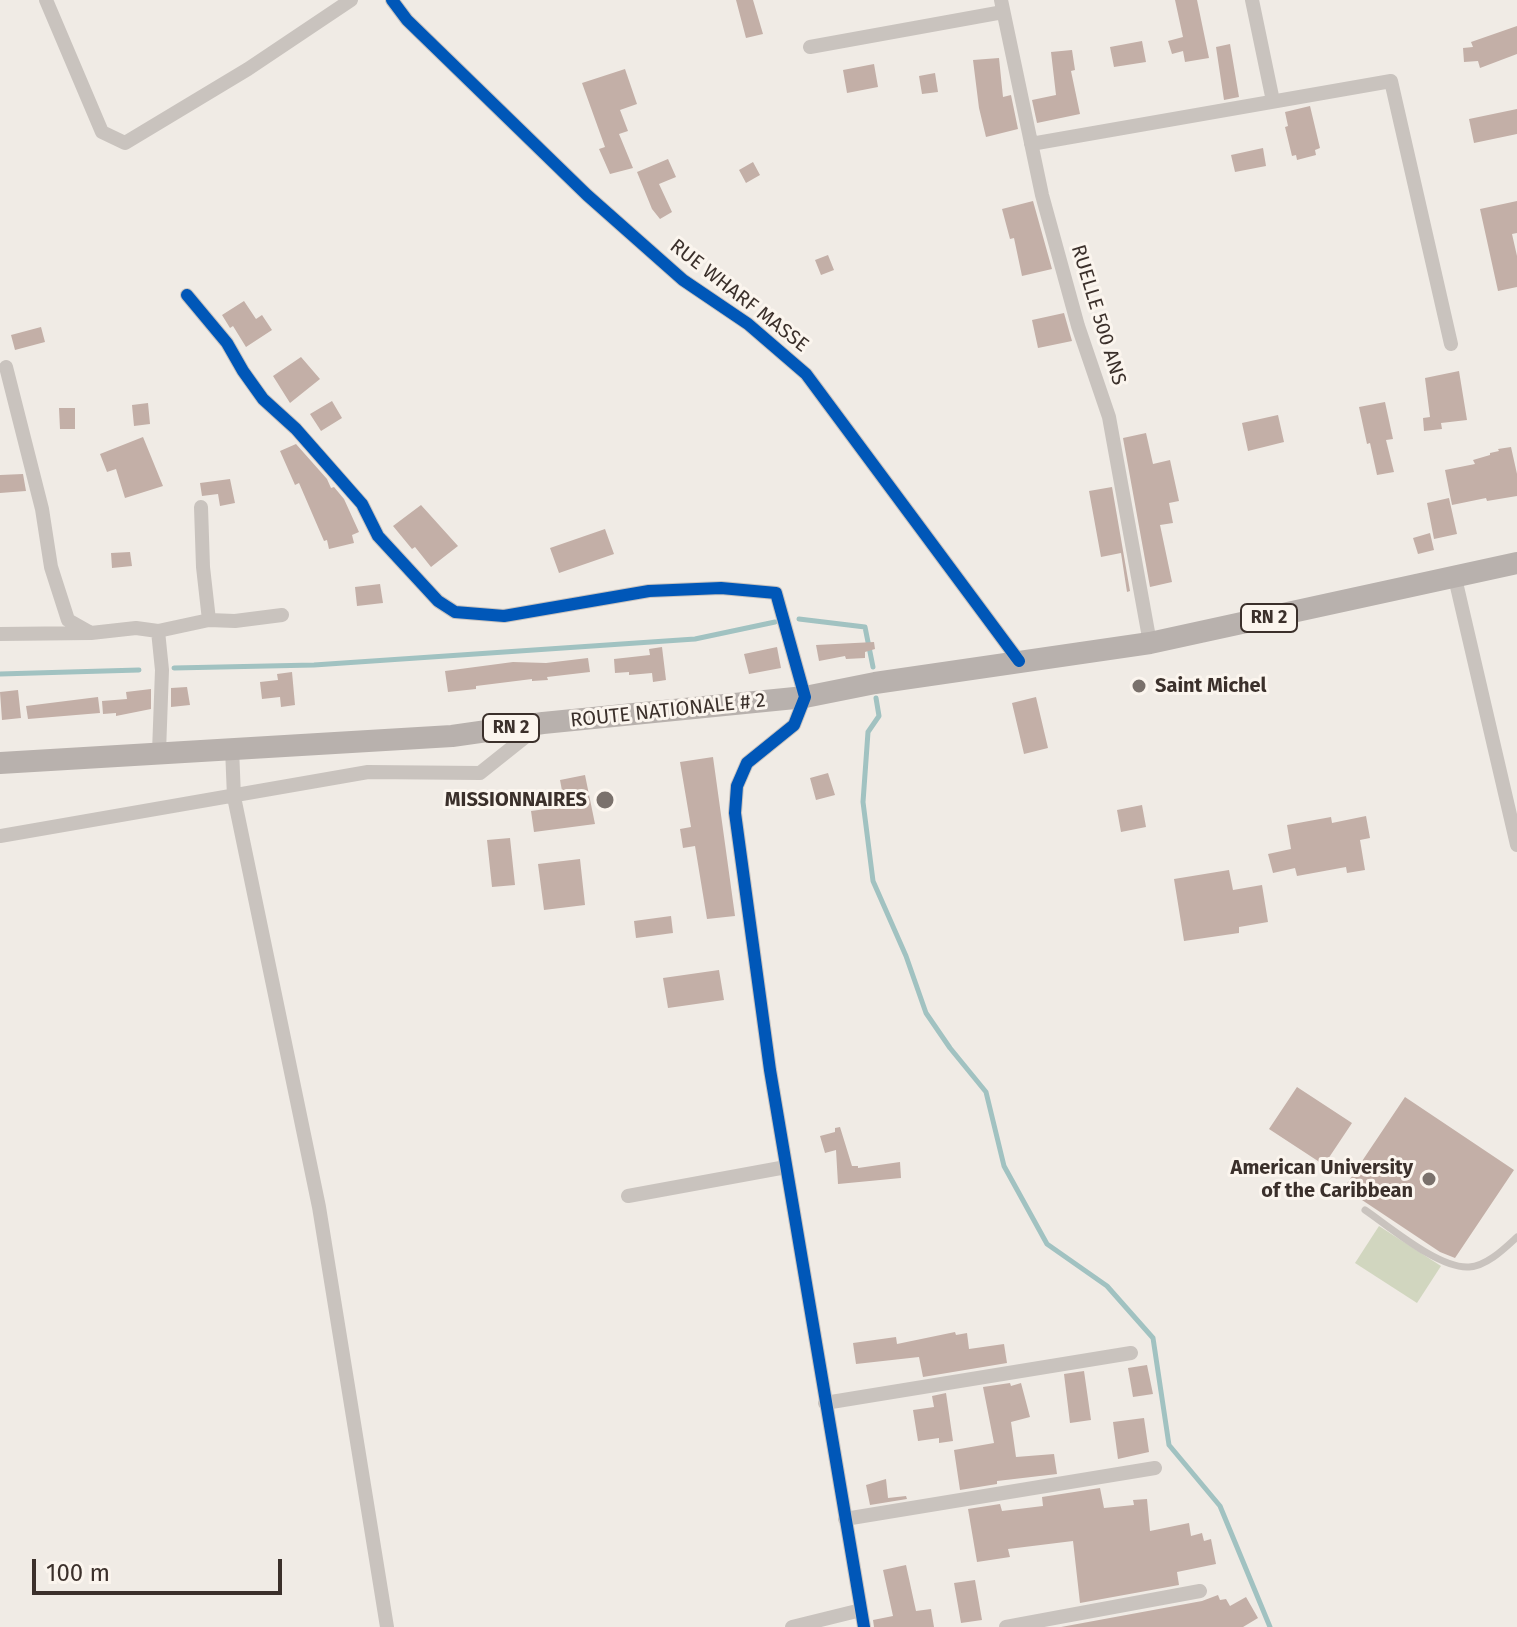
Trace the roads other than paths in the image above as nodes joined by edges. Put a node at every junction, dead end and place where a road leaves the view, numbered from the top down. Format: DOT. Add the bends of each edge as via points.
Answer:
graph roads {
  1 [pos="46,0"];
  2 [pos="351,0"];
  3 [pos="392,0"];
  4 [pos="1252,0"];
  5 [pos="1002,6"];
  6 [pos="810,47"];
  7 [pos="1273,101"];
  8 [pos="1031,144"];
  9 [pos="187,295"];
  10 [pos="1451,344"];
  11 [pos="6,367"];
  12 [pos="201,507"];
  13 [pos="1517,563"];
  14 [pos="1455,578"];
  15 [pos="282,615"];
  16 [pos="209,620"];
  17 [pos="158,631"];
  18 [pos="91,633"];
  19 [pos="0,634"];
  20 [pos="1150,643"];
  21 [pos="1019,661"];
  22 [pos="805,697"];
  23 [pos="543,723"];
  24 [pos="232,748"];
  25 [pos="159,752"];
  26 [pos="0,763"];
  27 [pos="234,797"];
  28 [pos="0,836"];
  29 [pos="1517,845"];
  30 [pos="786,1167"];
  31 [pos="628,1196"];
  32 [pos="1365,1210"];
  33 [pos="1517,1237"];
  34 [pos="1131,1353"];
  35 [pos="825,1403"];
  36 [pos="1155,1468"];
  37 [pos="845,1519"];
  38 [pos="1200,1591"];
  39 [pos="861,1610"];
  40 [pos="387,1627"];
  41 [pos="792,1627"];
  42 [pos="864,1627"];
  43 [pos="1006,1627"];
  1 -- 2 [label="street" via="102,132 125,143"];
  3 -- 21 [label="street, RUE WHARF MASSE" via="587,195 683,280 748,324 806,374"];
  4 -- 7 [label="street"];
  5 -- 6 [label="street"];
  5 -- 8 [label="street, RUELLE 500 ANS"];
  7 -- 8 [label="street"];
  7 -- 10 [label="street" via="1391,81"];
  8 -- 20 [label="street, RUELLE 500 ANS" via="1078,326 1109,417"];
  9 -- 22 [label="street" via="263,399 335,472 362,504 378,536 447,606 504,616 649,591 721,588 776,593"];
  11 -- 18 [label="street" via="51,567 68,620"];
  12 -- 16 [label="street"];
  13 -- 14 [label="main road, ROUTE NATIONALE # 2 / RN 2"];
  14 -- 20 [label="main road, ROUTE NATIONALE # 2 / RN 2"];
  14 -- 29 [label="street"];
  15 -- 16 [label="street"];
  16 -- 17 [label="street"];
  17 -- 18 [label="street"];
  17 -- 25 [label="street"];
  18 -- 19 [label="street"];
  20 -- 21 [label="main road, ROUTE NATIONALE # 2 / RN 2"];
  21 -- 22 [label="main road, ROUTE NATIONALE # 2 / RN 2"];
  22 -- 23 [label="main road, ROUTE NATIONALE # 2 / RN 2"];
  22 -- 30 [label="street" via="794,725 747,763 737,786 735,813"];
  23 -- 24 [label="main road, ROUTE NATIONALE # 2 / RN 2" via="452,736"];
  23 -- 27 [label="street" via="480,773 368,772"];
  24 -- 25 [label="main road, ROUTE NATIONALE # 2 / RN 2"];
  24 -- 27 [label="street"];
  25 -- 26 [label="main road, ROUTE NATIONALE # 2 / RN 2"];
  27 -- 28 [label="street"];
  27 -- 40 [label="street" via="319,1207"];
  30 -- 31 [label="street"];
  30 -- 35 [label="street"];
  32 -- 33 [label="lane" via="1452,1266 1472,1267"];
  34 -- 35 [label="street"];
  35 -- 37 [label="street"];
  36 -- 37 [label="street"];
  37 -- 39 [label="street"];
  38 -- 43 [label="street"];
  39 -- 41 [label="street"];
  39 -- 42 [label="street"];
}
